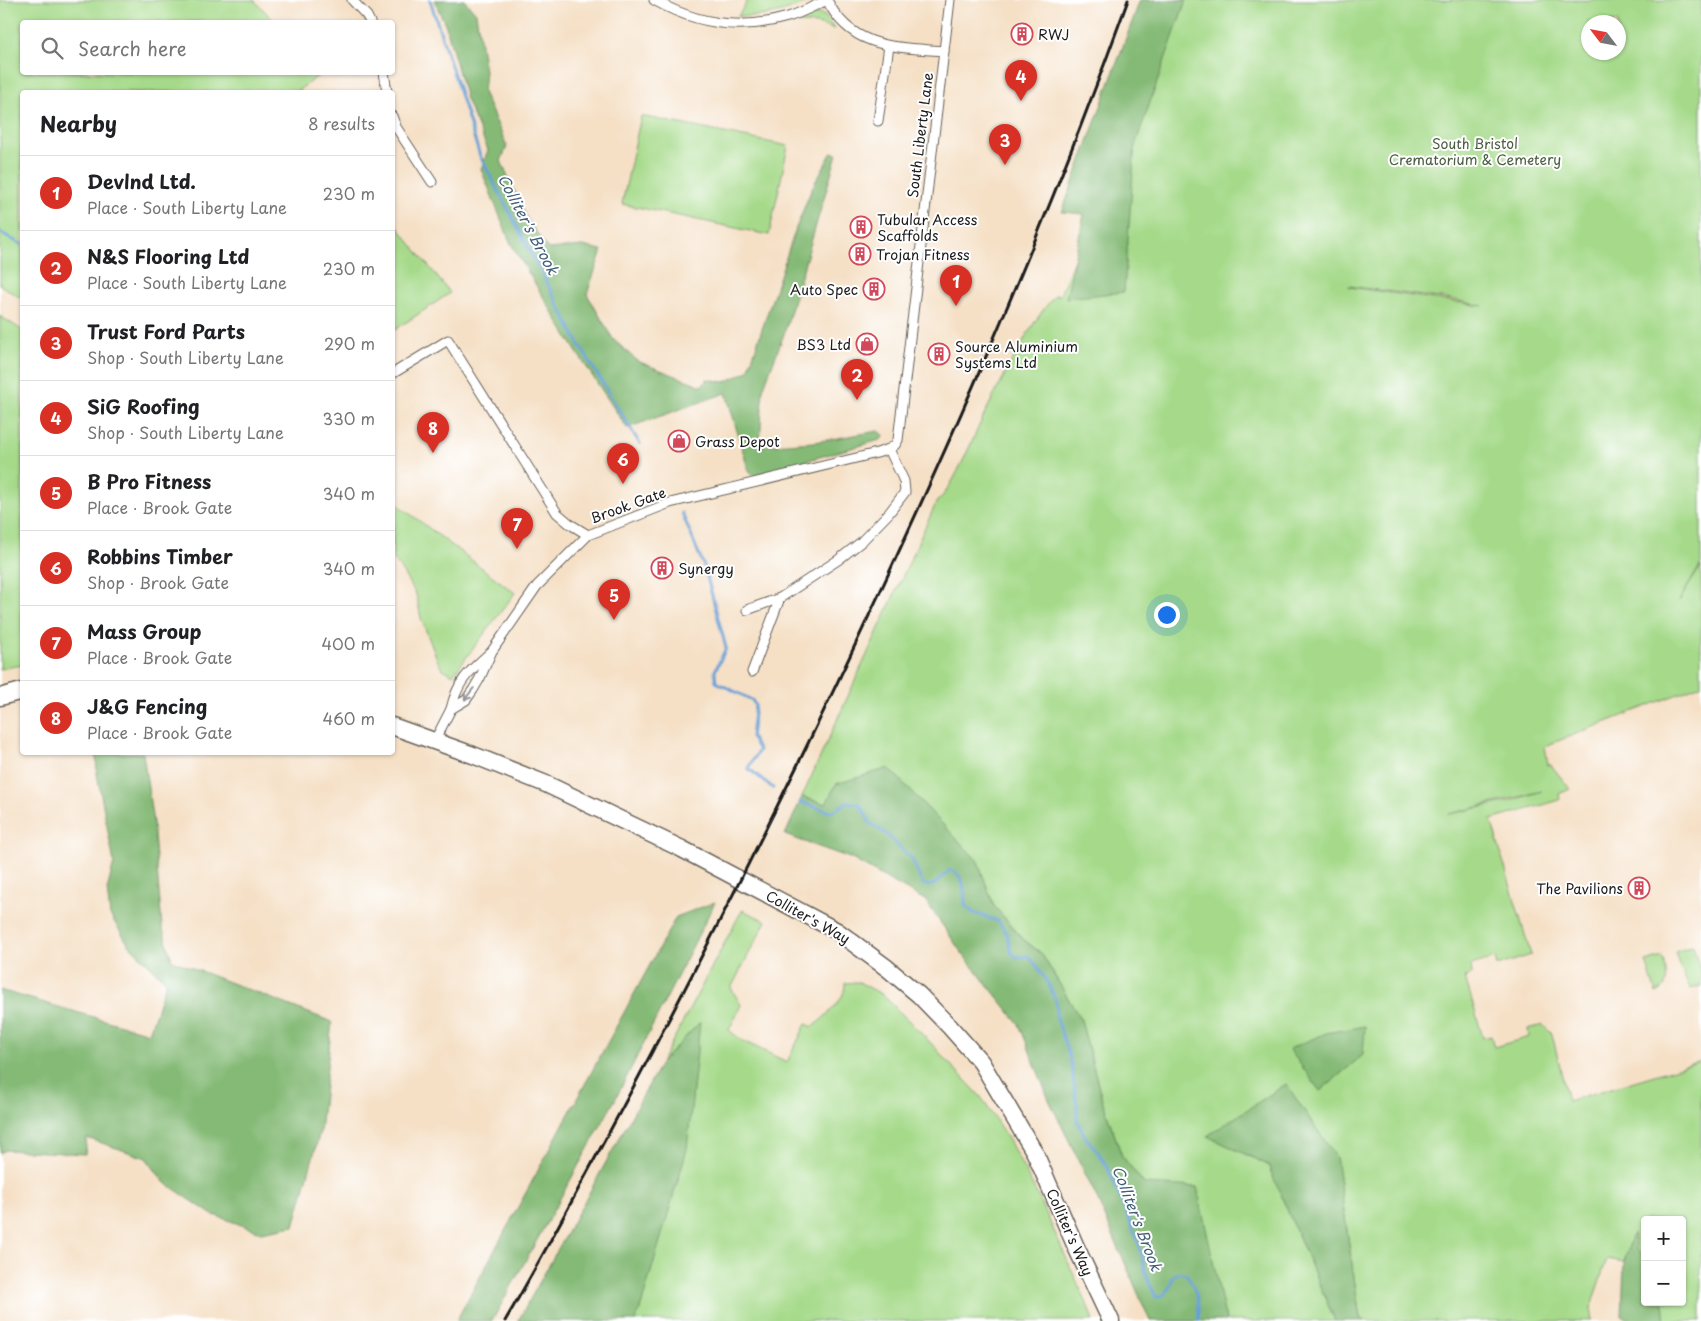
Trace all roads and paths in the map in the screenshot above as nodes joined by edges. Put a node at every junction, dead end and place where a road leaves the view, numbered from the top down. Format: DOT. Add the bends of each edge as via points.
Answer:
graph roads {
  1 [pos="353,0"];
  2 [pos="654,0"];
  3 [pos="827,0"];
  4 [pos="950,0"];
  5 [pos="369,20"];
  6 [pos="889,46"];
  7 [pos="944,51"];
  8 [pos="384,75"];
  9 [pos="387,90"];
  10 [pos="878,121"];
  11 [pos="395,124"];
  12 [pos="432,182"];
  13 [pos="395,372"];
  14 [pos="889,449"];
  15 [pos="588,535"];
  16 [pos="780,598"];
  17 [pos="747,610"];
  18 [pos="492,651"];
  19 [pos="752,672"];
  20 [pos="20,691"];
  21 [pos="0,696"];
  22 [pos="451,709"];
  23 [pos="395,727"];
  24 [pos="434,742"];
  25 [pos="1111,1321"];
  1 -- 5 [label="street"];
  2 -- 3 [label="street" via="697,18 737,25 790,16"];
  3 -- 6 [label="street" via="834,15 849,29 862,38"];
  4 -- 7 [label="street, South Liberty Lane"];
  6 -- 7 [label="street"];
  6 -- 10 [label="street"];
  7 -- 14 [label="street, South Liberty Lane" via="898,440"];
  8 -- 9 [label="street"];
  11 -- 12 [label="street"];
  13 -- 15 [label="street, Brook Gate" via="448,340 557,513"];
  14 -- 15 [label="street, Brook Gate" via="670,503"];
  14 -- 16 [label="street" via="904,480 904,492 889,513 846,554"];
  15 -- 18 [label="street" via="537,586"];
  16 -- 17 [label="street"];
  16 -- 19 [label="street"];
  18 -- 22 [label="street, one-way" via="466,700"];
  18 -- 22 [label="street" via="461,682 455,691"];
  20 -- 21 [label="highway"];
  22 -- 24 [label="street"];
  23 -- 24 [label="highway, Colliter's Way"];
  24 -- 25 [label="highway, Colliter's Way" via="546,784 682,849 837,931 919,995 981,1062 1035,1153"];
}
